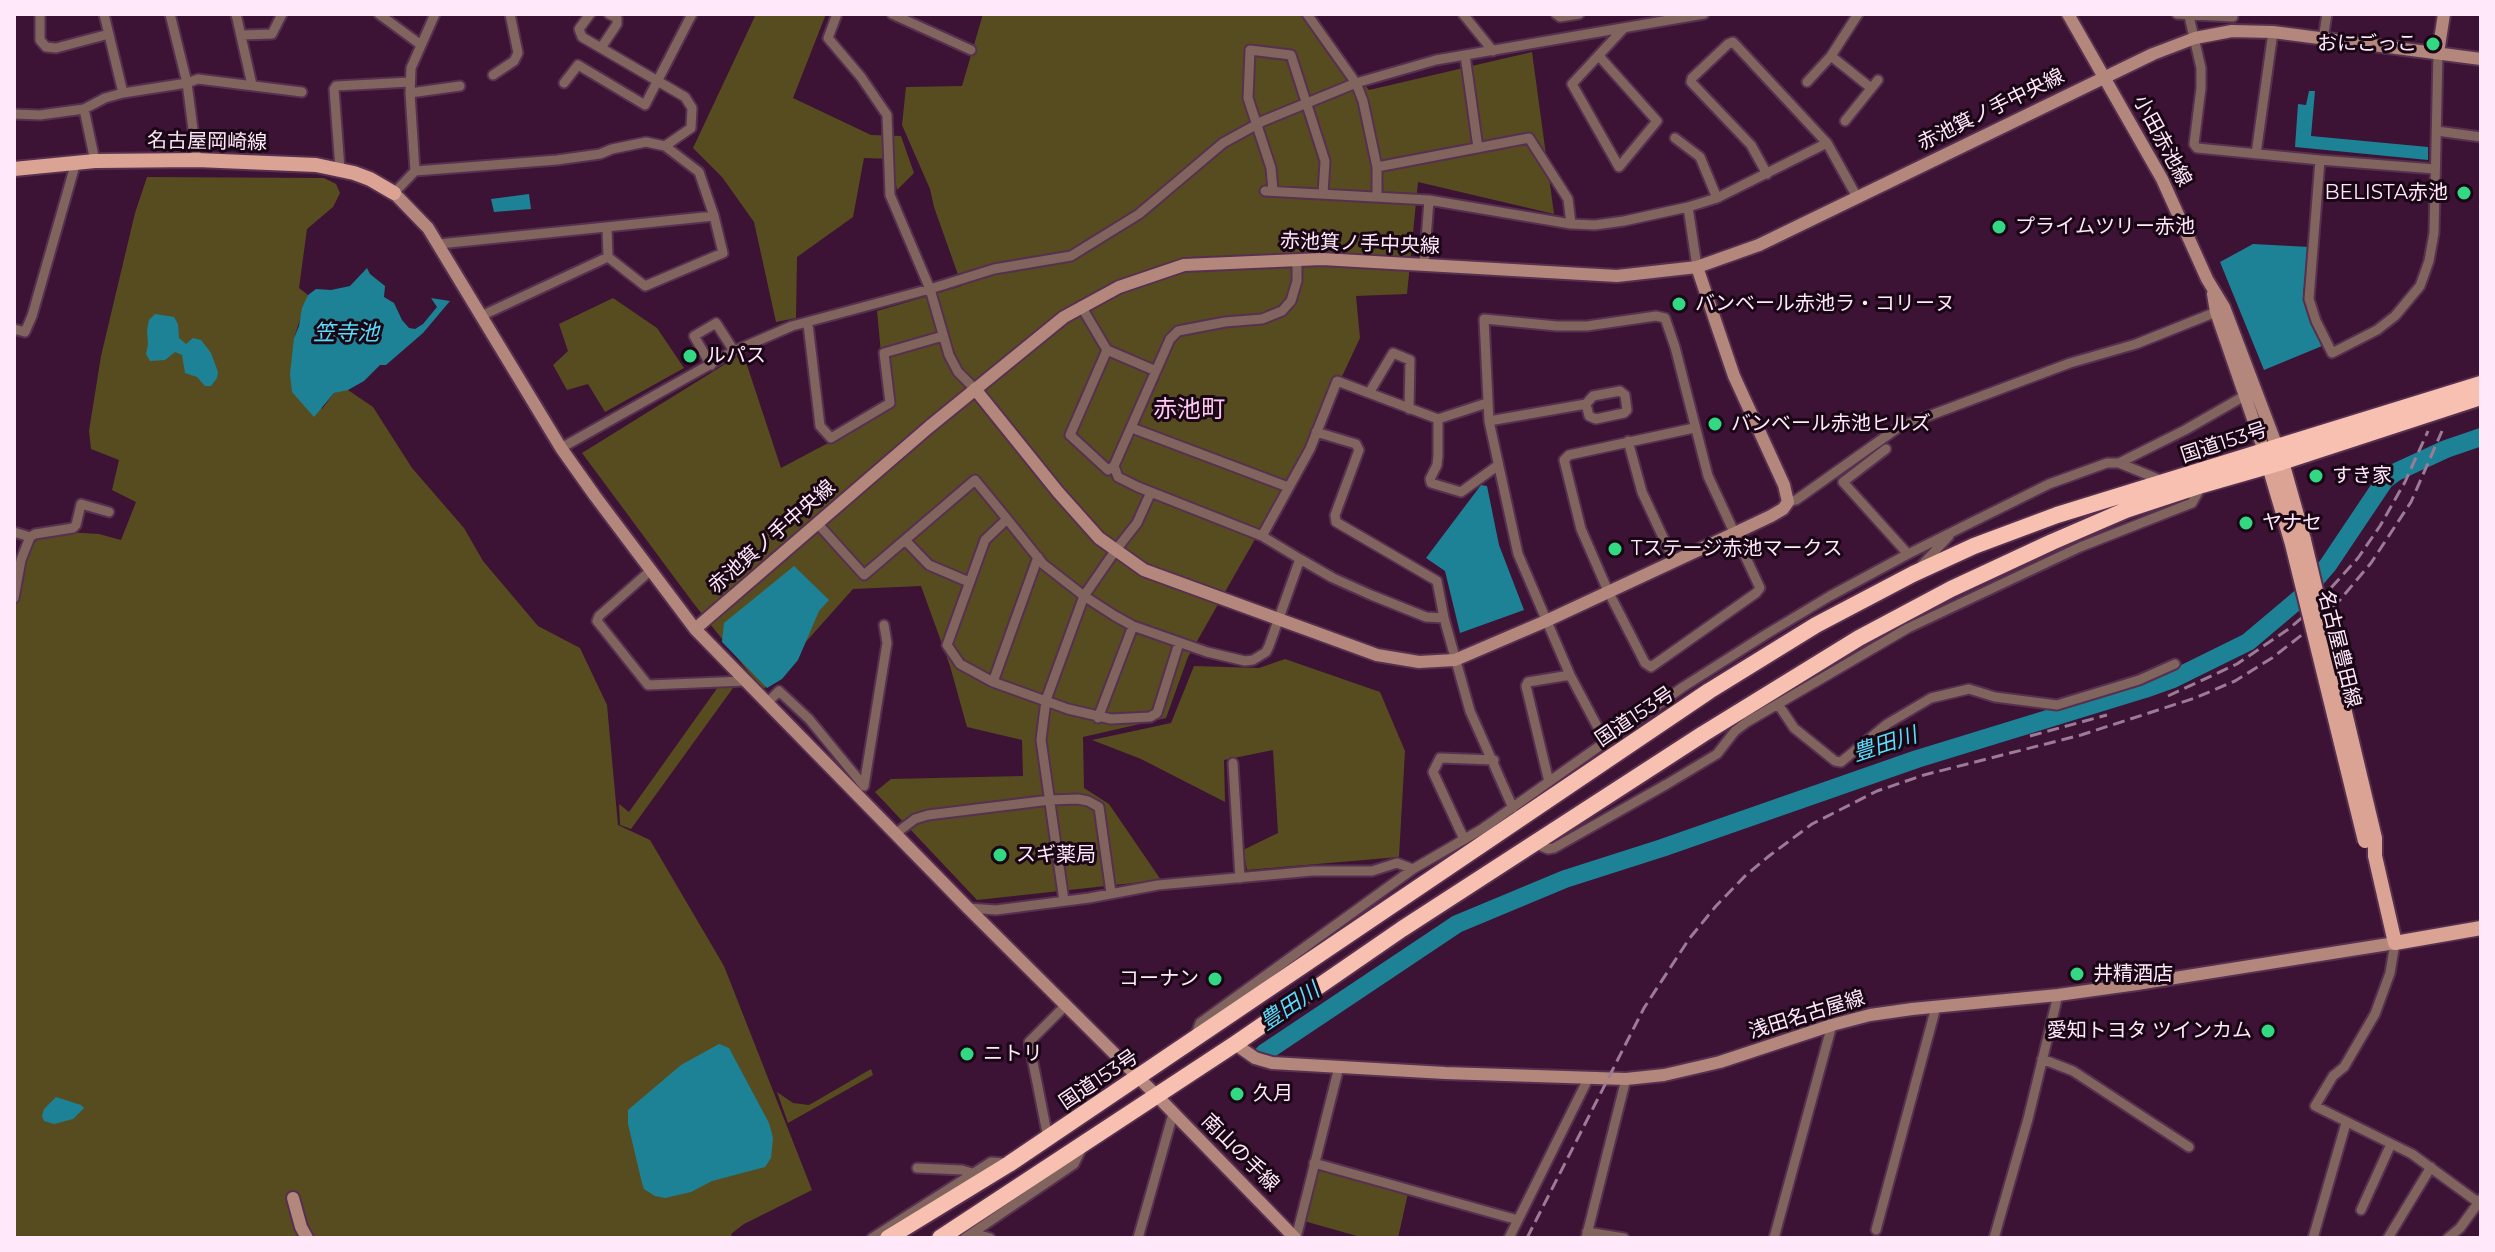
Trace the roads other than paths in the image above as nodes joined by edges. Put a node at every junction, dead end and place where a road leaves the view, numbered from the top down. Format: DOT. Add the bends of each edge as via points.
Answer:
graph roads {
  1 [pos="40,14"];
  2 [pos="104,14"];
  3 [pos="170,14"];
  4 [pos="236,14"];
  5 [pos="282,14"];
  6 [pos="379,14"];
  7 [pos="435,14"];
  8 [pos="512,14"];
  9 [pos="590,14"];
  10 [pos="609,14"];
  11 [pos="692,14"];
  12 [pos="837,14"];
  13 [pos="892,14"];
  14 [pos="1307,14"];
  15 [pos="1463,14"];
  16 [pos="1556,14"];
  17 [pos="1579,14"];
  18 [pos="1704,14"];
  19 [pos="1858,14"];
  20 [pos="2068,14"];
  21 [pos="2177,14"];
  22 [pos="2327,14"];
  23 [pos="2444,14"];
  24 [pos="2194,15"];
  25 [pos="2234,16"];
  26 [pos="1647,19"];
  27 [pos="1624,27"];
  28 [pos="2232,31"];
  29 [pos="2273,32"];
  30 [pos="109,34"];
  31 [pos="242,35"];
  32 [pos="2195,38"];
  33 [pos="2323,39"];
  34 [pos="421,45"];
  35 [pos="601,48"];
  36 [pos="971,50"];
  37 [pos="1493,51"];
  38 [pos="2438,53"];
  39 [pos="1465,55"];
  40 [pos="1599,56"];
  41 [pos="1831,56"];
  42 [pos="2481,59"];
  43 [pos="493,75"];
  44 [pos="2105,77"];
  45 [pos="410,82"];
  46 [pos="658,82"];
  47 [pos="1807,82"];
  48 [pos="187,83"];
  49 [pos="564,83"];
  50 [pos="1356,83"];
  51 [pos="252,85"];
  52 [pos="460,86"];
  53 [pos="302,92"];
  54 [pos="123,93"];
  55 [pos="410,93"];
  56 [pos="1306,104"];
  57 [pos="84,109"];
  58 [pos="14,114"];
  59 [pos="1845,121"];
  60 [pos="1257,124"];
  61 [pos="2437,131"];
  62 [pos="2481,137"];
  63 [pos="1675,138"];
  64 [pos="1827,143"];
  65 [pos="665,146"];
  66 [pos="1478,148"];
  67 [pos="2256,154"];
  68 [pos="197,160"];
  69 [pos="2320,160"];
  70 [pos="95,161"];
  71 [pos="76,162"];
  72 [pos="1377,167"];
  73 [pos="14,169"];
  74 [pos="340,169"];
  75 [pos="2435,169"];
  76 [pos="415,171"];
  77 [pos="1767,174"];
  78 [pos="394,193"];
  79 [pos="1323,194"];
  80 [pos="1377,197"];
  81 [pos="1857,197"];
  82 [pos="1717,198"];
  83 [pos="1429,200"];
  84 [pos="1688,207"];
  85 [pos="714,216"];
  86 [pos="1571,224"];
  87 [pos="607,228"];
  88 [pos="439,244"];
  89 [pos="608,257"];
  90 [pos="1297,260"];
  91 [pos="1424,266"];
  92 [pos="1697,267"];
  93 [pos="930,289"];
  94 [pos="2213,291"];
  95 [pos="1081,306"];
  96 [pos="2216,312"];
  97 [pos="481,316"];
  98 [pos="808,324"];
  99 [pos="14,329"];
  100 [pos="943,336"];
  101 [pos="1107,350"];
  102 [pos="734,351"];
  103 [pos="711,365"];
  104 [pos="1156,371"];
  105 [pos="2481,384"];
  106 [pos="975,389"];
  107 [pos="1369,393"];
  108 [pos="2246,395"];
  109 [pos="2481,397"];
  110 [pos="1487,403"];
  111 [pos="1586,404"];
  112 [pos="1409,409"];
  113 [pos="1438,419"];
  114 [pos="1489,421"];
  115 [pos="1132,428"];
  116 [pos="1694,428"];
  117 [pos="1316,432"];
  118 [pos="1628,441"];
  119 [pos="561,448"];
  120 [pos="1886,449"];
  121 [pos="2273,456"];
  122 [pos="2119,463"];
  123 [pos="1114,466"];
  124 [pos="1497,466"];
  125 [pos="2165,482"];
  126 [pos="2202,485"];
  127 [pos="1288,487"];
  128 [pos="1151,492"];
  129 [pos="1788,502"];
  130 [pos="109,512"];
  131 [pos="1007,519"];
  132 [pos="818,524"];
  133 [pos="1954,530"];
  134 [pos="14,532"];
  135 [pos="1735,533"];
  136 [pos="1262,536"];
  137 [pos="30,537"];
  138 [pos="905,540"];
  139 [pos="1115,551"];
  140 [pos="1908,554"];
  141 [pos="1038,557"];
  142 [pos="1300,559"];
  143 [pos="1674,561"];
  144 [pos="650,571"];
  145 [pos="1913,574"];
  146 [pos="969,582"];
  147 [pos="1608,591"];
  148 [pos="1084,596"];
  149 [pos="1830,596"];
  150 [pos="14,598"];
  151 [pos="1444,618"];
  152 [pos="1278,619"];
  153 [pos="1546,621"];
  154 [pos="884,625"];
  155 [pos="1816,625"];
  156 [pos="1133,626"];
  157 [pos="695,629"];
  158 [pos="1859,638"];
  159 [pos="1179,643"];
  160 [pos="1858,656"];
  161 [pos="1455,660"];
  162 [pos="2175,664"];
  163 [pos="1570,675"];
  164 [pos="745,681"];
  165 [pos="993,682"];
  166 [pos="1046,700"];
  167 [pos="767,703"];
  168 [pos="1778,704"];
  169 [pos="1748,705"];
  170 [pos="1098,718"];
  171 [pos="1747,722"];
  172 [pos="1605,741"];
  173 [pos="1494,760"];
  174 [pos="1233,763"];
  175 [pos="1648,770"];
  176 [pos="1549,782"];
  177 [pos="1567,788"];
  178 [pos="1539,789"];
  179 [pos="861,791"];
  180 [pos="1645,794"];
  181 [pos="1050,800"];
  182 [pos="1513,808"];
  183 [pos="895,834"];
  184 [pos="1464,839"];
  185 [pos="1482,840"];
  186 [pos="1534,843"];
  187 [pos="1413,869"];
  188 [pos="1495,870"];
  189 [pos="1240,878"];
  190 [pos="1111,893"];
  191 [pos="1064,901"];
  192 [pos="1363,906"];
  193 [pos="968,908"];
  194 [pos="1385,912"];
  195 [pos="2481,928"];
  196 [pos="2395,949"];
  197 [pos="2058,995"];
  198 [pos="1065,1006"];
  199 [pos="1936,1007"];
  200 [pos="1832,1025"];
  201 [pos="1193,1041"];
  202 [pos="1235,1044"];
  203 [pos="2042,1059"];
  204 [pos="1339,1067"];
  205 [pos="1137,1079"];
  206 [pos="1588,1079"];
  207 [pos="1626,1079"];
  208 [pos="1157,1096"];
  209 [pos="1173,1114"];
  210 [pos="2346,1123"];
  211 [pos="1048,1138"];
  212 [pos="2391,1144"];
  213 [pos="1083,1145"];
  214 [pos="2189,1147"];
  215 [pos="1314,1163"];
  216 [pos="1009,1164"];
  217 [pos="2431,1167"];
  218 [pos="917,1168"];
  219 [pos="972,1173"];
  220 [pos="293,1198"];
  221 [pos="2480,1201"];
  222 [pos="2361,1210"];
  223 [pos="916,1214"];
  224 [pos="1518,1220"];
  225 [pos="1876,1230"];
  226 [pos="969,1235"];
  227 [pos="1587,1235"];
  228 [pos="307,1238"];
  229 [pos="872,1238"];
  230 [pos="888,1238"];
  231 [pos="940,1238"];
  232 [pos="990,1238"];
  233 [pos="1138,1238"];
  234 [pos="1296,1238"];
  235 [pos="1509,1238"];
  236 [pos="1624,1238"];
  237 [pos="1774,1238"];
  238 [pos="1994,1238"];
  239 [pos="2313,1238"];
  240 [pos="2388,1238"];
  241 [pos="2448,1238"];
  1 -- 30 [label="street" via="40,40 46,47"];
  2 -- 30 [label="street"];
  3 -- 48 [label="street"];
  4 -- 31 [label="street"];
  5 -- 31 [label="street" via="272,34"];
  6 -- 34 [label="street"];
  7 -- 34 [label="street"];
  8 -- 43 [label="street" via="518,53"];
  9 -- 35 [label="street" via="579,29 582,37"];
  10 -- 35 [label="street" via="617,24"];
  11 -- 46 [label="street"];
  12 -- 93 [label="street" via="828,38 887,115 890,195"];
  13 -- 36 [label="street"];
  14 -- 50 [label="street"];
  15 -- 37 [label="street"];
  16 -- 17 [label="street"];
  18 -- 26 [label="street"];
  19 -- 41 [label="street"];
  20 -- 44 [label="street, 小田赤池線"];
  21 -- 24 [label="street"];
  22 -- 33 [label="street"];
  23 -- 38 [label="street"];
  24 -- 25 [label="street"];
  24 -- 32 [label="street"];
  25 -- 28 [label="street"];
  26 -- 27 [label="street"];
  27 -- 37 [label="street"];
  27 -- 40 [label="street"];
  28 -- 29 [label="street, 赤池箕ノ手中央線"];
  28 -- 32 [label="street, 赤池箕ノ手中央線"];
  29 -- 33 [label="street, 赤池箕ノ手中央線"];
  29 -- 67 [label="street"];
  30 -- 54 [label="street"];
  31 -- 51 [label="street"];
  32 -- 44 [label="street, 赤池箕ノ手中央線"];
  32 -- 67 [label="street" via="2201,88 2194,144"];
  33 -- 38 [label="street, 赤池箕ノ手中央線"];
  34 -- 45 [label="street"];
  35 -- 46 [label="street"];
  37 -- 39 [label="street"];
  38 -- 42 [label="street, 赤池箕ノ手中央線"];
  38 -- 61 [label="street"];
  39 -- 50 [label="street"];
  39 -- 66 [label="street"];
  40 -- 40 [label="street" via="1572,84 1619,167 1657,121"];
  41 -- 47 [label="street"];
  41 -- 59 [label="street" via="1874,84"];
  44 -- 81 [label="street, 赤池箕ノ手中央線"];
  44 -- 94 [label="street, 小田赤池線" via="2162,179"];
  45 -- 55 [label="street"];
  45 -- 74 [label="street" via="336,86"];
  46 -- 49 [label="street" via="645,105 578,65"];
  46 -- 65 [label="street" via="685,97 692,108 691,128"];
  48 -- 51 [label="street" via="198,79"];
  48 -- 54 [label="street"];
  48 -- 68 [label="street"];
  50 -- 56 [label="street"];
  50 -- 72 [label="street"];
  51 -- 53 [label="street"];
  52 -- 55 [label="street"];
  54 -- 57 [label="street"];
  55 -- 76 [label="street"];
  56 -- 60 [label="street"];
  56 -- 60 [label="street" via="1291,55 1250,50 1248,98"];
  56 -- 79 [label="street" via="1325,161"];
  57 -- 58 [label="street"];
  57 -- 70 [label="street"];
  60 -- 79 [label="street" via="1271,168 1269,191"];
  60 -- 93 [label="street" via="1223,143 1139,214 1071,256 994,269"];
  61 -- 62 [label="street"];
  61 -- 75 [label="street"];
  63 -- 82 [label="street" via="1700,157"];
  64 -- 77 [label="street"];
  64 -- 77 [label="street" via="1733,42 1728,44 1691,82 1751,145"];
  64 -- 81 [label="street"];
  65 -- 76 [label="street" via="646,142 557,160"];
  65 -- 85 [label="street" via="699,172"];
  66 -- 72 [label="street"];
  66 -- 86 [label="street" via="1531,139 1568,199"];
  67 -- 69 [label="street"];
  68 -- 70 [label="main road, 名古屋岡崎線"];
  68 -- 74 [label="main road, 名古屋岡崎線"];
  69 -- 75 [label="street"];
  69 -- 75 [label="street" via="2309,299 2332,353 2377,330 2420,286 2434,233"];
  70 -- 71 [label="main road, 名古屋岡崎線"];
  71 -- 73 [label="main road, 名古屋岡崎線"];
  71 -- 99 [label="street" via="32,316 25,332"];
  72 -- 80 [label="street"];
  74 -- 78 [label="main road, 名古屋岡崎線"];
  76 -- 78 [label="street"];
  77 -- 82 [label="street"];
  78 -- 88 [label="street, 南山の手線"];
  79 -- 80 [label="street"];
  80 -- 83 [label="street"];
  81 -- 92 [label="street, 赤池箕ノ手中央線" via="1759,245"];
  82 -- 84 [label="street"];
  83 -- 86 [label="street"];
  83 -- 91 [label="street"];
  84 -- 86 [label="street" via="1624,221"];
  84 -- 92 [label="street"];
  85 -- 87 [label="street"];
  85 -- 89 [label="street" via="723,253 645,286"];
  87 -- 88 [label="street"];
  87 -- 89 [label="street"];
  88 -- 97 [label="street, 南山の手線"];
  89 -- 97 [label="street"];
  90 -- 91 [label="street, 赤池箕ノ手中央線"];
  90 -- 95 [label="street, 赤池箕ノ手中央線" via="1184,265"];
  90 -- 104 [label="street" via="1297,281 1282,311 1262,319 1178,331"];
  91 -- 92 [label="street, 赤池箕ノ手中央線" via="1617,276"];
  92 -- 129 [label="street" via="1734,376"];
  93 -- 98 [label="street"];
  93 -- 100 [label="street"];
  94 -- 96 [label="street, 小田赤池線"];
  94 -- 121 [label="street, 小田赤池線" via="2224,307"];
  95 -- 101 [label="street"];
  95 -- 106 [label="street, 赤池箕ノ手中央線"];
  96 -- 108 [label="street, 小田赤池線"];
  96 -- 129 [label="street" via="1899,427"];
  97 -- 119 [label="street, 南山の手線"];
  98 -- 100 [label="street" via="820,426 831,438 890,403 884,353"];
  98 -- 102 [label="street"];
  100 -- 106 [label="street" via="958,372"];
  101 -- 104 [label="street"];
  101 -- 123 [label="street" via="1070,435 1108,470"];
  102 -- 103 [label="street"];
  102 -- 103 [label="street" via="716,323 694,336"];
  103 -- 119 [label="street"];
  104 -- 115 [label="street"];
  105 -- 121 [label="highway, 国道153号"];
  106 -- 132 [label="street, 赤池箕ノ手中央線"];
  106 -- 139 [label="street" via="1058,492"];
  107 -- 112 [label="street"];
  107 -- 112 [label="street" via="1393,353 1402,356 1410,360"];
  107 -- 117 [label="street" via="1337,381"];
  108 -- 121 [label="street, 小田赤池線"];
  108 -- 122 [label="street"];
  109 -- 121 [label="highway, 国道153号"];
  110 -- 113 [label="street"];
  110 -- 114 [label="street"];
  110 -- 116 [label="street" via="1484,319 1587,326 1662,316"];
  111 -- 111 [label="street" via="1593,396 1622,391 1627,410 1596,419 1589,416"];
  111 -- 114 [label="street"];
  112 -- 113 [label="street"];
  113 -- 124 [label="street" via="1438,456 1431,483 1461,492"];
  114 -- 124 [label="street"];
  115 -- 123 [label="street"];
  115 -- 127 [label="street"];
  116 -- 118 [label="street"];
  116 -- 135 [label="street" via="1708,476"];
  117 -- 127 [label="street"];
  117 -- 151 [label="street" via="1356,444 1359,450 1336,522 1437,581"];
  118 -- 143 [label="street" via="1642,492"];
  118 -- 147 [label="street" via="1564,460 1581,529"];
  119 -- 144 [label="street, 南山の手線"];
  120 -- 140 [label="street" via="1843,482"];
  121 -- 125 [label="highway, 国道153号"];
  121 -- 126 [label="highway, 国道153号"];
  121 -- 196 [label="main road, 名古屋豊田線, bridge"];
  122 -- 125 [label="street"];
  122 -- 133 [label="street" via="2049,484"];
  123 -- 128 [label="street" via="1118,477"];
  124 -- 153 [label="street" via="1518,554"];
  125 -- 145 [label="highway, 国道153号" via="2057,515"];
  126 -- 158 [label="highway, 国道153号" via="2052,542"];
  126 -- 160 [label="street" via="2192,503 2025,571"];
  127 -- 136 [label="street"];
  128 -- 136 [label="street"];
  128 -- 139 [label="street" via="1137,523"];
  129 -- 135 [label="street"];
  130 -- 137 [label="street" via="81,504 73,528"];
  131 -- 138 [label="street" via="975,480"];
  131 -- 141 [label="street"];
  131 -- 146 [label="street" via="985,540"];
  132 -- 138 [label="street" via="864,575"];
  132 -- 157 [label="street, 赤池箕ノ手中央線"];
  133 -- 140 [label="street"];
  133 -- 145 [label="street"];
  134 -- 137 [label="street"];
  135 -- 143 [label="street"];
  135 -- 147 [label="street" via="1760,588 1651,667"];
  136 -- 142 [label="street"];
  137 -- 150 [label="street"];
  138 -- 146 [label="street" via="929,565"];
  139 -- 148 [label="street"];
  139 -- 152 [label="street" via="1144,570"];
  140 -- 149 [label="street"];
  141 -- 148 [label="street"];
  141 -- 165 [label="street"];
  142 -- 151 [label="street" via="1371,595 1426,617"];
  142 -- 152 [label="street"];
  143 -- 147 [label="street"];
  144 -- 157 [label="street, 南山の手線"];
  144 -- 164 [label="street" via="597,621 648,685"];
  145 -- 155 [label="highway, 国道153号"];
  146 -- 165 [label="street" via="947,645 960,664"];
  147 -- 153 [label="street"];
  148 -- 156 [label="street"];
  148 -- 166 [label="street"];
  149 -- 155 [label="street"];
  149 -- 172 [label="street"];
  151 -- 161 [label="street"];
  152 -- 159 [label="street" via="1266,652 1253,660"];
  152 -- 161 [label="street" via="1388,659"];
  153 -- 161 [label="street"];
  153 -- 163 [label="street"];
  154 -- 179 [label="street" via="887,643"];
  155 -- 177 [label="highway, 国道153号"];
  156 -- 159 [label="street"];
  156 -- 170 [label="street"];
  157 -- 164 [label="street, 南山の手線"];
  158 -- 160 [label="street"];
  158 -- 169 [label="highway, 国道153号"];
  159 -- 170 [label="street" via="1157,713"];
  160 -- 168 [label="street"];
  161 -- 173 [label="street" via="1470,711"];
  162 -- 168 [label="street" via="2057,705 1969,689 1931,698 1887,724 1841,762 1794,728"];
  163 -- 172 [label="street"];
  163 -- 176 [label="street" via="1526,686"];
  164 -- 167 [label="street, 南山の手線"];
  165 -- 166 [label="street"];
  166 -- 170 [label="street"];
  166 -- 181 [label="street" via="1041,740"];
  167 -- 179 [label="street, 南山の手線"];
  167 -- 179 [label="street" via="779,691 809,719"];
  168 -- 171 [label="street"];
  169 -- 171 [label="street"];
  169 -- 175 [label="highway, 国道153号"];
  171 -- 180 [label="street" via="1717,754"];
  172 -- 176 [label="street"];
  173 -- 182 [label="street"];
  173 -- 184 [label="street" via="1440,758 1433,772"];
  174 -- 189 [label="street"];
  175 -- 180 [label="street"];
  175 -- 186 [label="highway, 国道153号"];
  176 -- 178 [label="street"];
  177 -- 178 [label="street"];
  177 -- 185 [label="highway, 国道153号"];
  178 -- 182 [label="street"];
  179 -- 183 [label="street, 南山の手線"];
  180 -- 186 [label="street" via="1554,848"];
  181 -- 183 [label="street" via="928,815"];
  181 -- 190 [label="street" via="1078,799 1099,807"];
  181 -- 191 [label="street"];
  182 -- 185 [label="street"];
  183 -- 193 [label="street, 南山の手線"];
  184 -- 185 [label="street"];
  184 -- 187 [label="street"];
  185 -- 188 [label="highway"];
  185 -- 194 [label="highway, 国道153号"];
  186 -- 188 [label="highway, 国道153号"];
  187 -- 189 [label="street" via="1397,863 1372,871"];
  187 -- 192 [label="street"];
  188 -- 202 [label="highway, 国道153号"];
  189 -- 190 [label="street"];
  190 -- 191 [label="street"];
  191 -- 193 [label="street" via="996,910"];
  192 -- 194 [label="street"];
  192 -- 201 [label="street" via="1200,1023"];
  193 -- 198 [label="street, 南山の手線"];
  194 -- 201 [label="highway, 国道153号"];
  195 -- 196 [label="main road"];
  196 -- 197 [label="street, 浅田名古屋線"];
  196 -- 210 [label="street" via="2375,1014 2315,1103 2316,1109"];
  197 -- 199 [label="street, 浅田名古屋線"];
  197 -- 203 [label="street"];
  198 -- 205 [label="street, 南山の手線"];
  198 -- 211 [label="street" via="1029,1042"];
  199 -- 200 [label="street, 浅田名古屋線"];
  199 -- 225 [label="street"];
  200 -- 207 [label="street, 浅田名古屋線" via="1720,1062"];
  200 -- 237 [label="street"];
  201 -- 205 [label="highway, 国道153号"];
  202 -- 204 [label="street, 浅田名古屋線" via="1272,1063"];
  202 -- 208 [label="highway, 国道153号"];
  203 -- 214 [label="street" via="2073,1071"];
  203 -- 238 [label="street"];
  204 -- 206 [label="street, 浅田名古屋線"];
  204 -- 215 [label="street"];
  205 -- 208 [label="street, 南山の手線"];
  205 -- 211 [label="highway, 国道153号"];
  206 -- 207 [label="street, 浅田名古屋線"];
  206 -- 224 [label="street"];
  207 -- 227 [label="street"];
  208 -- 209 [label="street, 南山の手線"];
  208 -- 213 [label="highway, 国道153号"];
  209 -- 233 [label="street"];
  209 -- 234 [label="street, 南山の手線"];
  210 -- 212 [label="street"];
  210 -- 239 [label="street"];
  211 -- 216 [label="highway, 国道153号"];
  212 -- 217 [label="street"];
  212 -- 222 [label="street"];
  213 -- 226 [label="street" via="1074,1164"];
  213 -- 231 [label="highway, 国道153号"];
  215 -- 224 [label="street"];
  215 -- 234 [label="street"];
  216 -- 219 [label="street" via="991,1162"];
  216 -- 223 [label="highway, 国道153号"];
  217 -- 221 [label="street"];
  217 -- 240 [label="street"];
  218 -- 219 [label="street"];
  219 -- 223 [label="street"];
  220 -- 228 [label="street"];
  221 -- 241 [label="street"];
  223 -- 229 [label="street"];
  223 -- 230 [label="highway, 国道153号"];
  224 -- 235 [label="street"];
  226 -- 232 [label="street"];
  227 -- 236 [label="street"];
}
